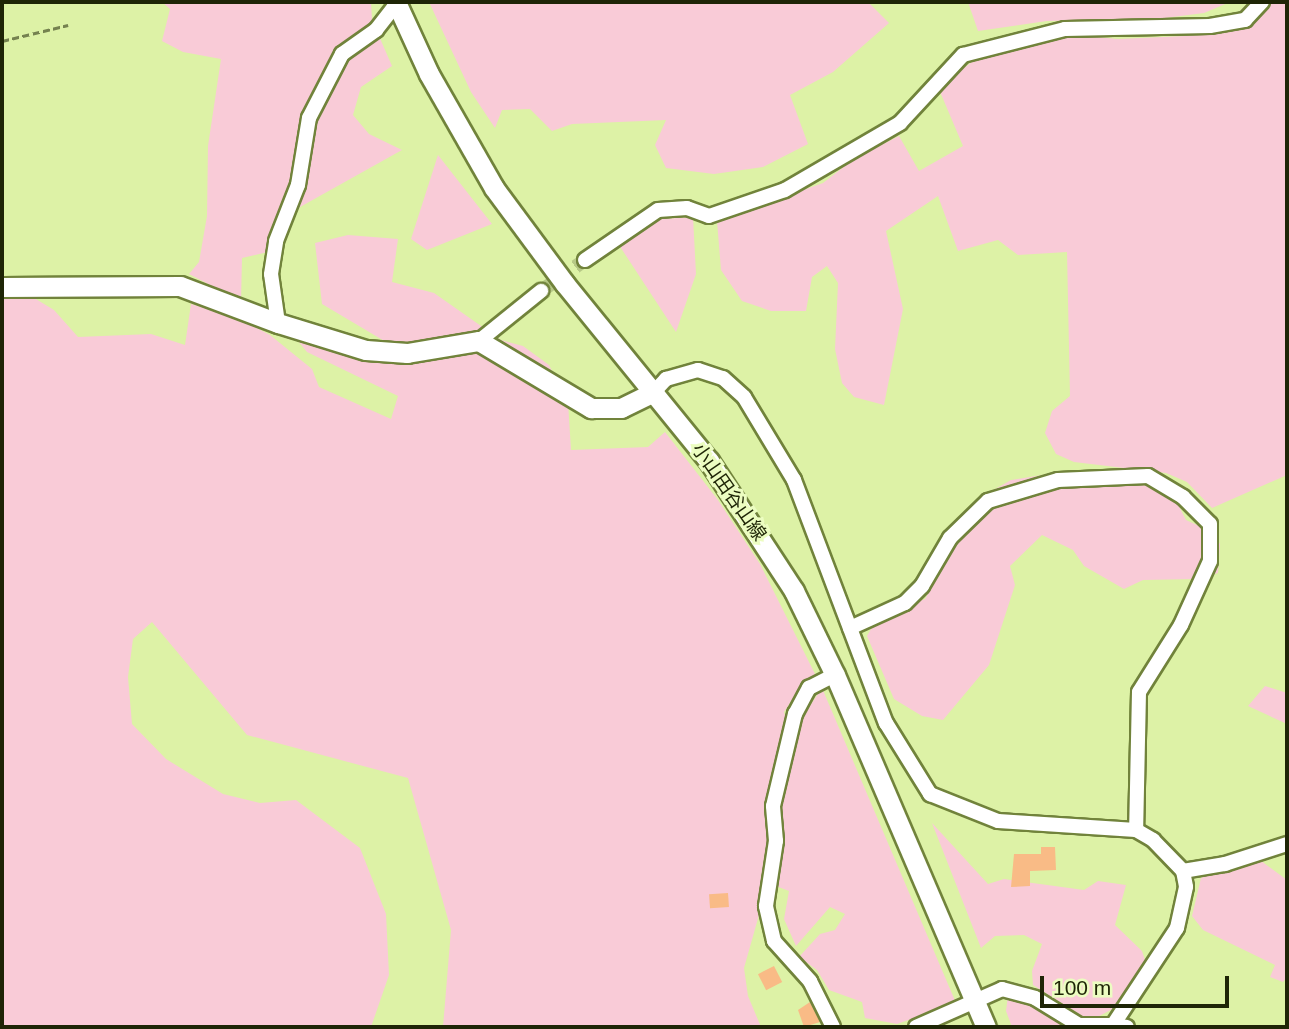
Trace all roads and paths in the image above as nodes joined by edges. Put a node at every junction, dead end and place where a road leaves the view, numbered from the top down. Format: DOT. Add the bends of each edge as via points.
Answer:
graph roads {
  1 [pos="396,2"];
  2 [pos="1262,2"];
  3 [pos="68,25"];
  4 [pos="2,41"];
  5 [pos="585,260"];
  6 [pos="2,287"];
  7 [pos="541,292"];
  8 [pos="278,323"];
  9 [pos="479,341"];
  10 [pos="654,391"];
  11 [pos="850,628"];
  12 [pos="835,675"];
  13 [pos="1136,830"];
  14 [pos="1287,844"];
  15 [pos="1183,871"];
  16 [pos="975,1002"];
  17 [pos="1120,1026"];
  18 [pos="833,1027"];
  19 [pos="916,1027"];
  20 [pos="986,1027"];
  1 -- 8 [label="street" via="376,30 342,54 309,118 298,185 274,252 271,274"];
  1 -- 10 [label="main road, 小山田谷山線" via="434,85 494,188 565,284"];
  2 -- 5 [label="street" via="1245,20 1210,26 1065,29 963,55 900,123 785,190 709,216 687,208 658,210"];
  3 -- 4 [label="path"];
  6 -- 8 [label="main road" via="180,286"];
  7 -- 9 [label="street"];
  8 -- 9 [label="main road" via="386,353"];
  9 -- 10 [label="main road" via="591,408 621,408"];
  10 -- 11 [label="street" via="666,379 698,370 723,377 744,397 794,480"];
  10 -- 12 [label="main road, 小山田谷山線" via="762,537"];
  11 -- 13 [label="street" via="886,723 930,794 998,821"];
  11 -- 13 [label="street" via="905,603 922,586 950,538 988,501 1058,480 1148,475 1183,497 1210,524 1210,561 1181,625 1139,692"];
  12 -- 16 [label="main road, 小山田谷山線"];
  12 -- 18 [label="street" via="809,688 795,714 772,806 776,841 766,906 774,941 810,981"];
  13 -- 15 [label="street" via="1153,840"];
  14 -- 15 [label="street"];
  15 -- 17 [label="street" via="1186,887 1177,928"];
  16 -- 17 [label="street" via="1002,989 1013,989 1079,1026"];
  16 -- 19 [label="street"];
  16 -- 20 [label="main road, 小山田谷山線"];
}
